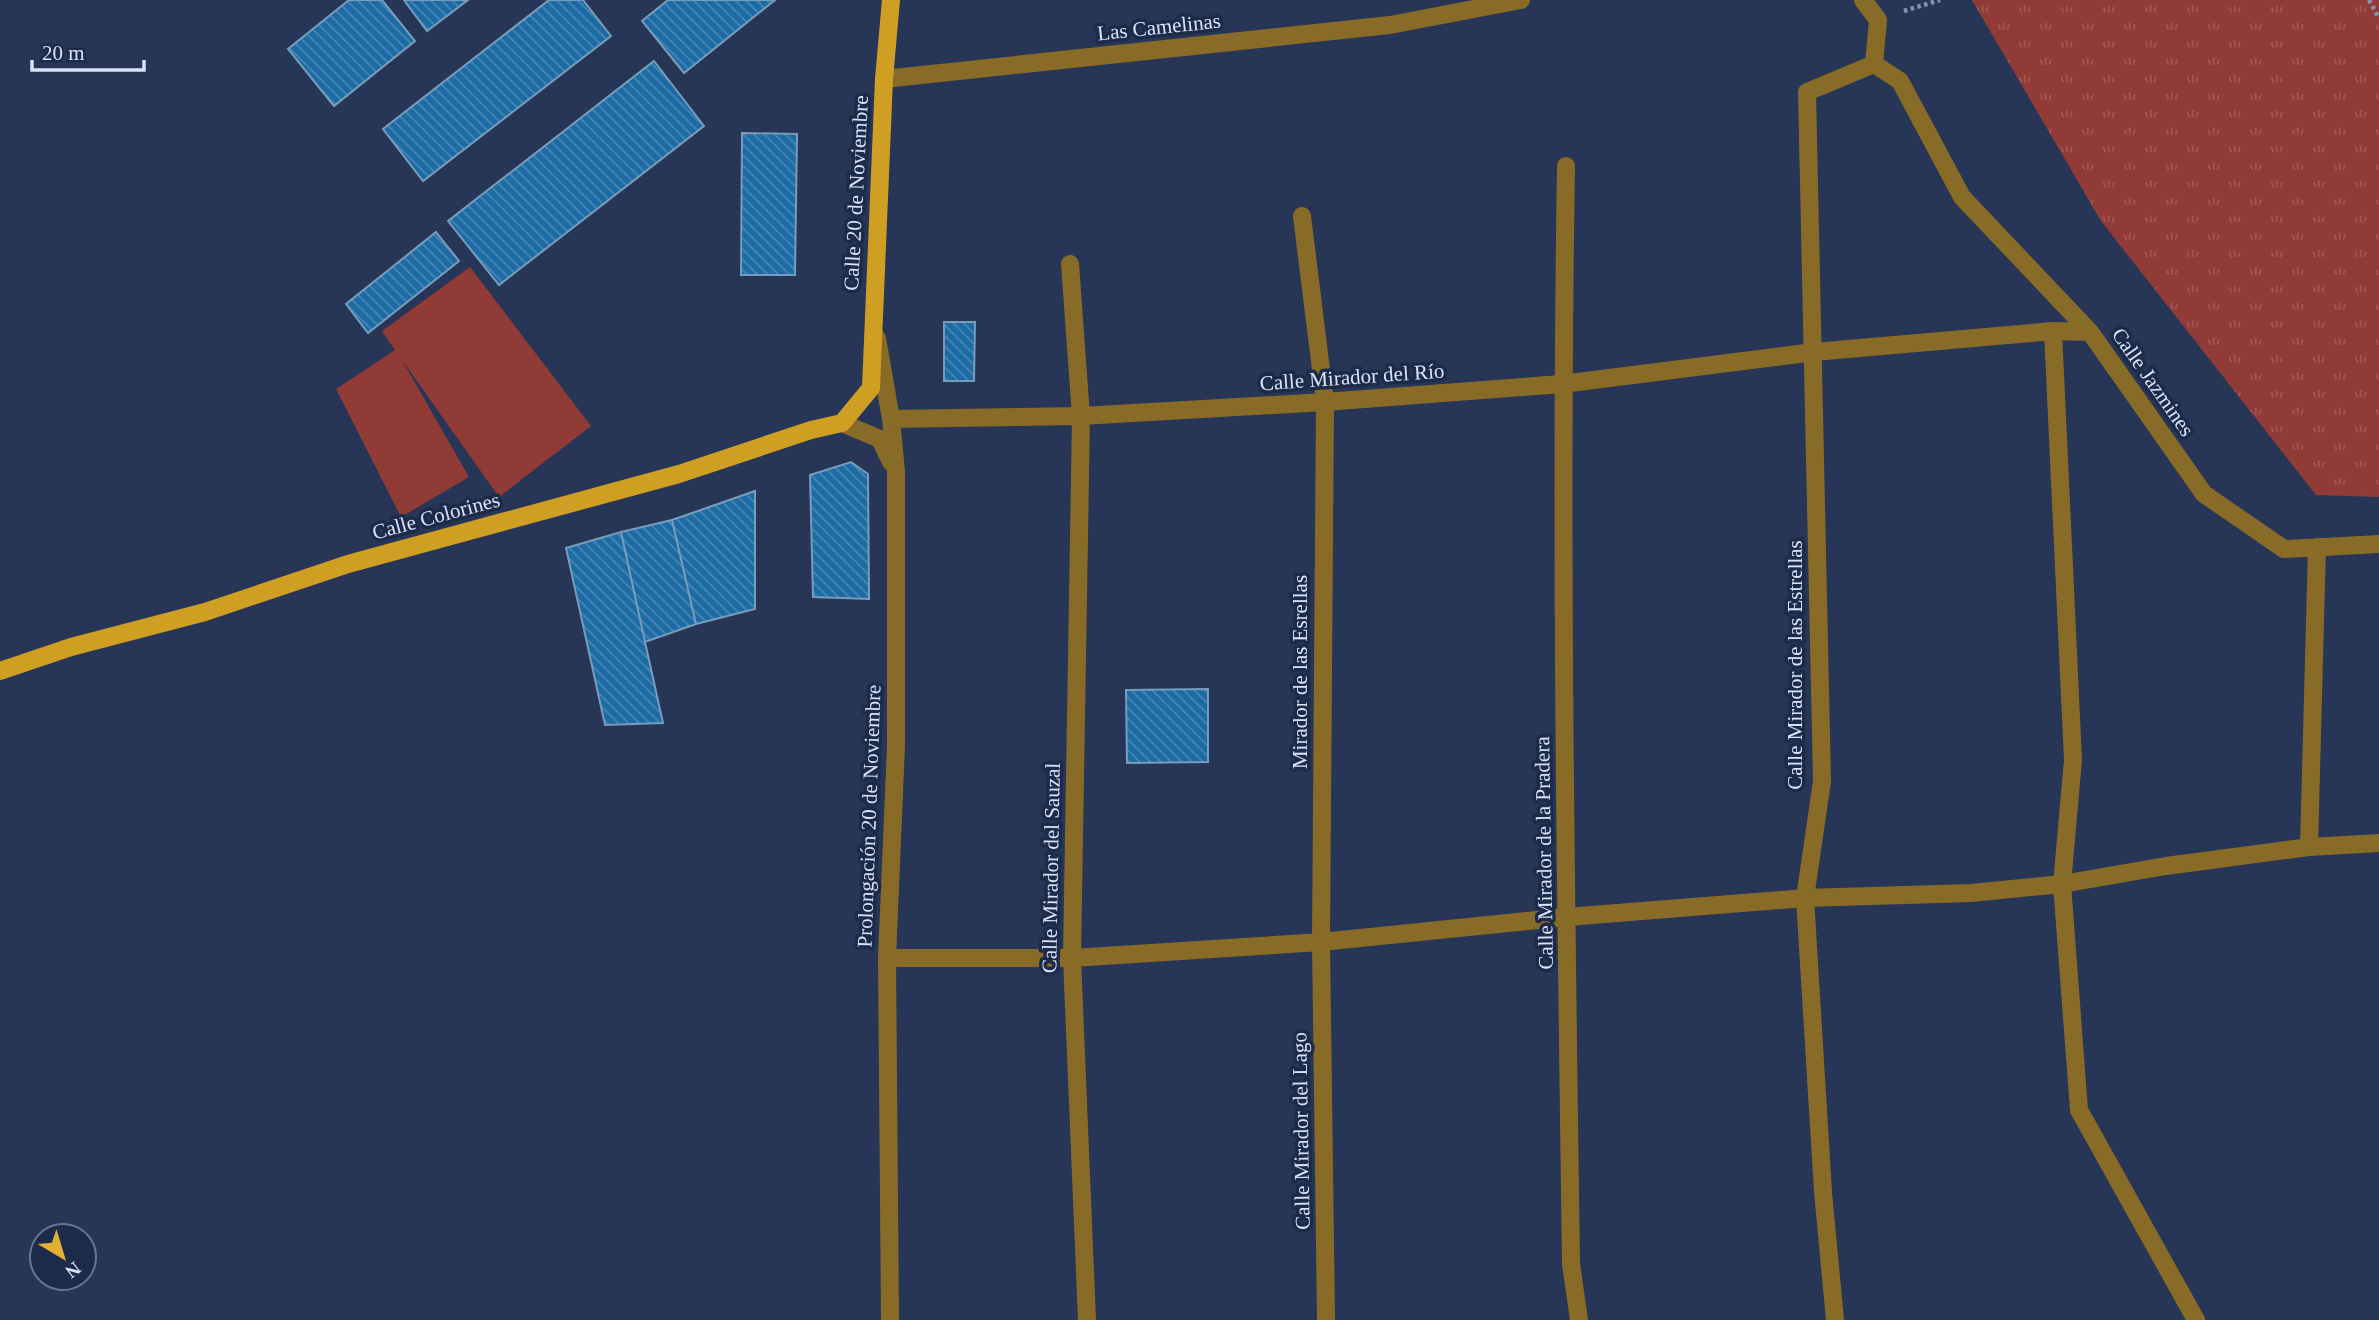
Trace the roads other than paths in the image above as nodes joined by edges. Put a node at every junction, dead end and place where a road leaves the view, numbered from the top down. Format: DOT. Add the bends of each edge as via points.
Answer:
graph roads {
  1 [pos="891,0"];
  2 [pos="1521,0"];
  3 [pos="1863,0"];
  4 [pos="1874,64"];
  5 [pos="884,79"];
  6 [pos="1566,166"];
  7 [pos="1302,216"];
  8 [pos="1070,264"];
  9 [pos="873,314"];
  10 [pos="2053,331"];
  11 [pos="2090,332"];
  12 [pos="1814,352"];
  13 [pos="1562,384"];
  14 [pos="1325,402"];
  15 [pos="1081,416"];
  16 [pos="891,419"];
  17 [pos="842,422"];
  18 [pos="896,471"];
  19 [pos="2379,544"];
  20 [pos="2317,547"];
  21 [pos="0,671"];
  22 [pos="2379,843"];
  23 [pos="2309,847"];
  24 [pos="2062,884"];
  25 [pos="1805,898"];
  26 [pos="1567,916"];
  27 [pos="1321,942"];
  28 [pos="887,958"];
  29 [pos="1072,958"];
  30 [pos="890,1320"];
  31 [pos="1087,1320"];
  32 [pos="1326,1320"];
  33 [pos="1579,1320"];
  34 [pos="1835,1320"];
  35 [pos="2196,1320"];
  1 -- 5 [label="main road, Calle 20 de Noviembre"];
  2 -- 5 [label="street, Las Camelinas" via="1390,25"];
  3 -- 4 [label="street" via="1878,20"];
  4 -- 11 [label="street" via="1900,81 1962,197"];
  4 -- 12 [label="street, Calle Mirador de las Estrellas" via="1807,92"];
  5 -- 9 [label="main road, Calle 20 de Noviembre"];
  6 -- 13 [label="street, Calle Mirador de la Pradera"];
  7 -- 14 [label="street, Mirador de las Esrellas"];
  8 -- 15 [label="street, Calle Mirador del Sauzal"];
  9 -- 16 [label="street, Prolongación 20 de Noviembre"];
  9 -- 17 [label="main road, Calle 20 de Noviembre" via="871,388"];
  10 -- 11 [label="street, Calle Jazmines"];
  10 -- 12 [label="street, Calle Jazmines"];
  10 -- 24 [label="street" via="2073,761"];
  11 -- 20 [label="street, Calle Jazmines" via="2204,494 2284,549"];
  12 -- 13 [label="street, Calle Mirador del Río"];
  12 -- 25 [label="street, Calle Mirador de las Estrellas" via="1822,781"];
  13 -- 14 [label="street, Calle Mirador del Río"];
  13 -- 26 [label="street, Calle Mirador de la Pradera"];
  14 -- 15 [label="street, Calle Mirador del Río"];
  14 -- 27 [label="street, Mirador de las Esrellas"];
  15 -- 16 [label="street, Calle Mirador del Río"];
  15 -- 29 [label="street, Calle Mirador del Sauzal"];
  16 -- 18 [label="street, Prolongación 20 de Noviembre"];
  17 -- 18 [label="street" via="880,439"];
  17 -- 21 [label="main road, Calle Colorines" via="679,474 348,564 205,612"];
  18 -- 28 [label="street, Prolongación 20 de Noviembre" via="896,746"];
  19 -- 20 [label="street, Calle Jazmines"];
  20 -- 23 [label="street"];
  22 -- 23 [label="street"];
  23 -- 24 [label="street"];
  24 -- 25 [label="street" via="1971,893"];
  24 -- 35 [label="street" via="2079,1111"];
  25 -- 26 [label="street"];
  25 -- 34 [label="street, Calle Mirador de las Estrellas"];
  26 -- 27 [label="street"];
  26 -- 33 [label="street, Calle Mirador de la Pradera" via="1571,1264"];
  27 -- 29 [label="street"];
  27 -- 32 [label="street, Calle Mirador del Lago"];
  28 -- 29 [label="street"];
  28 -- 30 [label="street, Prolongación 20 de Noviembre"];
  29 -- 31 [label="street, Calle Mirador del Sauzal"];
}
